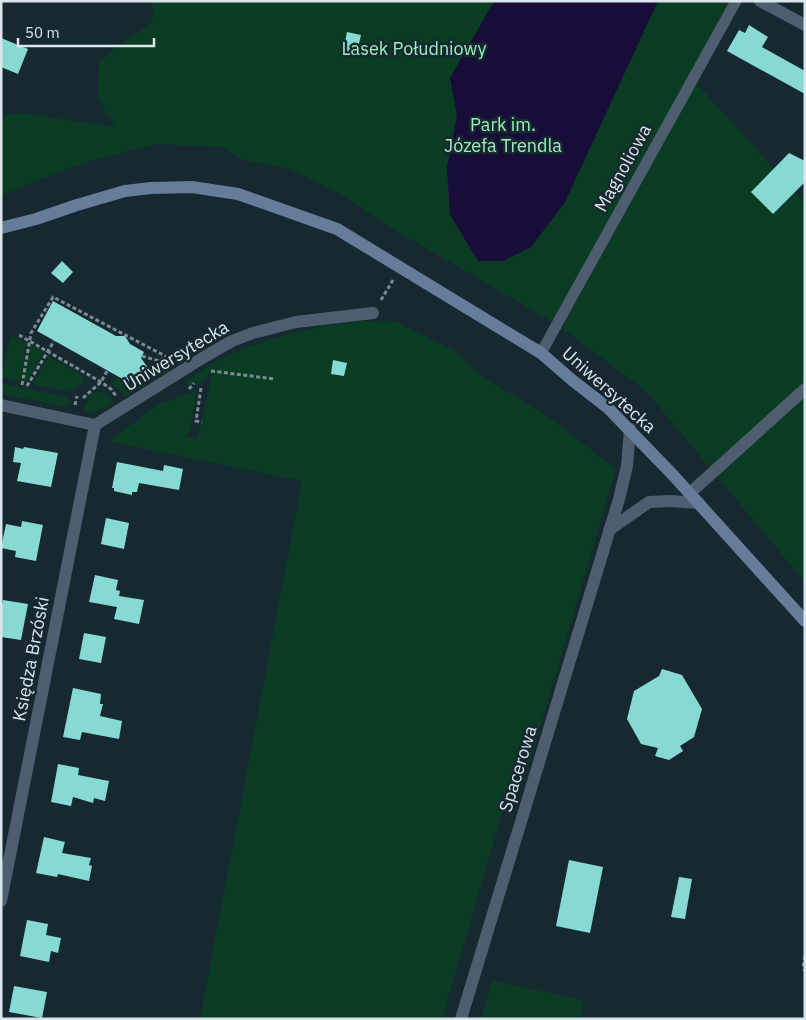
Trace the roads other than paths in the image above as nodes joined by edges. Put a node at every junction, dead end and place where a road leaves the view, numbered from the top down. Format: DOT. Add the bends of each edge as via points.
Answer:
graph roads {
  1 [pos="736,1"];
  2 [pos="760,1"];
  3 [pos="805,25"];
  4 [pos="1,228"];
  5 [pos="373,312"];
  6 [pos="541,352"];
  7 [pos="805,389"];
  8 [pos="1,405"];
  9 [pos="95,425"];
  10 [pos="630,429"];
  11 [pos="690,493"];
  12 [pos="699,503"];
  13 [pos="610,530"];
  14 [pos="805,621"];
  15 [pos="1,901"];
  16 [pos="461,1019"];
  1 -- 6 [label="lane, Magnoliowa"];
  2 -- 3 [label="street"];
  4 -- 6 [label="main road, Uniwersytecka" via="125,191 192,187 238,194 337,229"];
  5 -- 9 [label="street, Uniwersytecka" via="270,327 239,338"];
  6 -- 10 [label="main road, Uniwersytecka"];
  7 -- 11 [label="street"];
  8 -- 9 [label="street"];
  9 -- 15 [label="street, Księdza Brzóski"];
  10 -- 11 [label="main road, Uniwersytecka"];
  10 -- 13 [label="street, Spacerowa" via="627,466"];
  11 -- 12 [label="main road, Uniwersytecka"];
  12 -- 13 [label="street" via="649,502"];
  12 -- 14 [label="main road, Uniwersytecka"];
  13 -- 16 [label="street, Spacerowa"];
}
